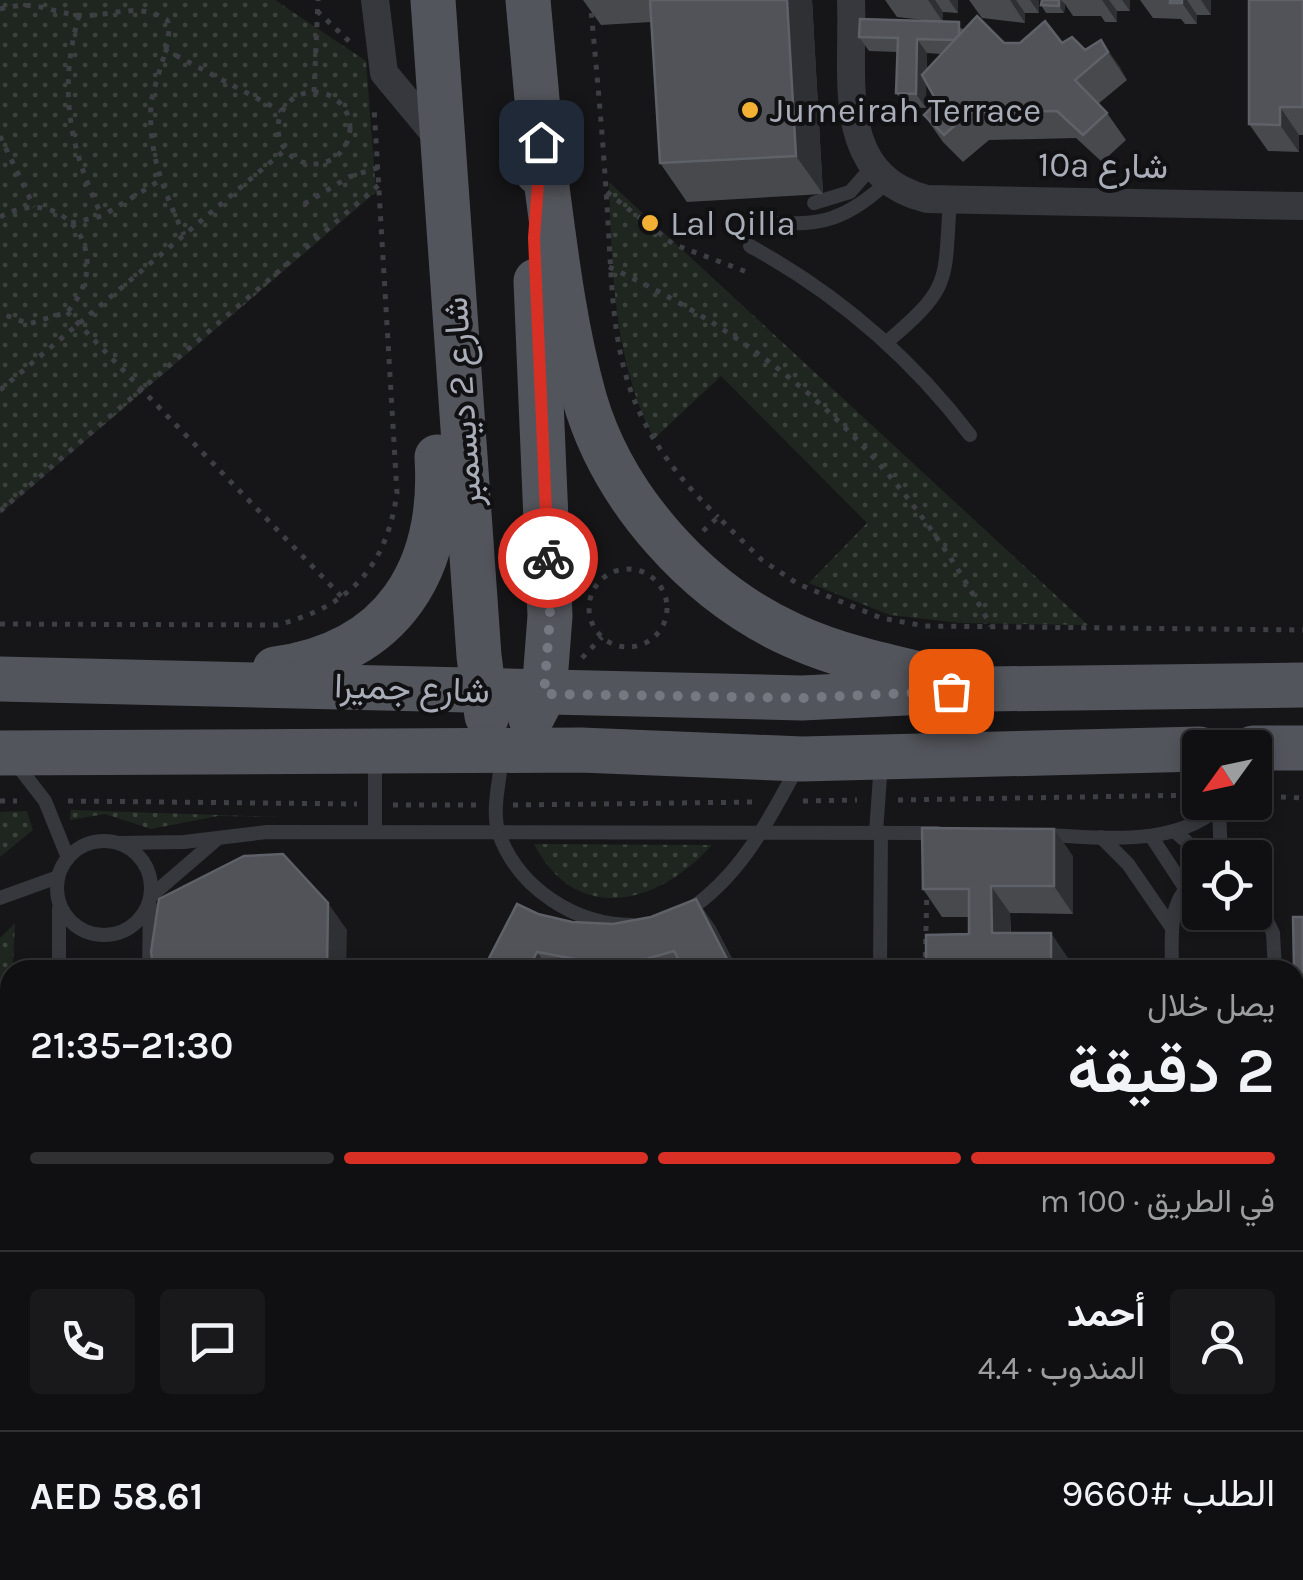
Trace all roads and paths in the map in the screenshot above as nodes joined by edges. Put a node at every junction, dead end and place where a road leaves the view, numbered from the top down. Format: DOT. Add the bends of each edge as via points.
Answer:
graph roads {
  1 [pos="318,0"];
  2 [pos="433,0"];
  3 [pos="528,0"];
  4 [pos="590,0"];
  5 [pos="851,0"];
  6 [pos="374,3"];
  7 [pos="0,10"];
  8 [pos="318,11"];
  9 [pos="79,15"];
  10 [pos="164,49"];
  11 [pos="358,50"];
  12 [pos="314,92"];
  13 [pos="373,96"];
  14 [pos="281,112"];
  15 [pos="0,136"];
  16 [pos="541,142"];
  17 [pos="443,144"];
  18 [pos="284,150"];
  19 [pos="380,166"];
  20 [pos="159,182"];
  21 [pos="886,182"];
  22 [pos="381,183"];
  23 [pos="606,192"];
  24 [pos="950,200"];
  25 [pos="814,203"];
  26 [pos="304,204"];
  27 [pos="1303,206"];
  28 [pos="34,207"];
  29 [pos="102,216"];
  30 [pos="0,218"];
  31 [pos="744,222"];
  32 [pos="71,223"];
  33 [pos="184,235"];
  34 [pos="750,246"];
  35 [pos="609,267"];
  36 [pos="67,312"];
  37 [pos="0,314"];
  38 [pos="78,324"];
  39 [pos="888,342"];
  40 [pos="459,359"];
  41 [pos="0,390"];
  42 [pos="142,390"];
  43 [pos="970,435"];
  44 [pos="0,511"];
  45 [pos="718,517"];
  46 [pos="666,565"];
  47 [pos="342,598"];
  48 [pos="0,624"];
  49 [pos="991,626"];
  50 [pos="1303,630"];
  51 [pos="602,638"];
  52 [pos="580,660"];
  53 [pos="0,679"];
  54 [pos="184,681"];
  55 [pos="1303,685"];
  56 [pos="988,689"];
  57 [pos="484,690"];
  58 [pos="544,694"];
  59 [pos="375,751"];
  60 [pos="1182,751"];
  61 [pos="502,752"];
  62 [pos="4,753"];
  63 [pos="802,760"];
  64 [pos="880,779"];
  65 [pos="1182,794"];
  66 [pos="1272,797"];
  67 [pos="1303,798"];
  68 [pos="46,800"];
  69 [pos="0,801"];
  70 [pos="779,801"];
  71 [pos="375,805"];
  72 [pos="498,805"];
  73 [pos="1195,820"];
  74 [pos="376,832"];
  75 [pos="762,832"];
  76 [pos="879,832"];
  77 [pos="1174,832"];
  78 [pos="928,833"];
  79 [pos="499,834"];
  80 [pos="947,834"];
  81 [pos="1024,835"];
  82 [pos="1101,836"];
  83 [pos="1151,836"];
  84 [pos="216,839"];
  85 [pos="1184,840"];
  86 [pos="120,843"];
  87 [pos="68,858"];
  88 [pos="58,877"];
  89 [pos="1182,883"];
  90 [pos="1182,894"];
  91 [pos="0,898"];
  92 [pos="150,898"];
  93 [pos="59,902"];
  94 [pos="672,917"];
  95 [pos="643,924"];
  96 [pos="1172,928"];
  97 [pos="1271,930"];
  98 [pos="60,960"];
  99 [pos="149,960"];
  100 [pos="880,960"];
  101 [pos="925,960"];
  102 [pos="1172,960"];
  103 [pos="1274,960"];
  1 -- 8 [label="path"];
  2 -- 17 [label="main road, شارع 2 ديسمبر"];
  3 -- 16 [label="main road"];
  4 -- 23 [label="path"];
  5 -- 21 [label="street" via="860,148"];
  6 -- 17 [label="street" via="380,61 390,84"];
  7 -- 9 [label="path" via="30,2"];
  8 -- 11 [label="path"];
  8 -- 12 [label="path"];
  9 -- 10 [label="path" via="122,8 159,14 170,24"];
  9 -- 29 [label="path" via="68,55 69,124"];
  10 -- 14 [label="path"];
  10 -- 20 [label="path" via="152,101"];
  12 -- 14 [label="path" via="301,94"];
  12 -- 18 [label="path" via="346,112 348,139 320,164"];
  13 -- 19 [label="path"];
  14 -- 18 [label="path" via="278,138"];
  15 -- 28 [label="path"];
  16 -- 46 [label="main road" via="585,401"];
  16 -- 58 [label="main road" via="534,238 550,616"];
  17 -- 40 [label="main road, شارع 2 ديسمبر"];
  18 -- 33 [label="path"];
  19 -- 22 [label="path"];
  19 -- 26 [label="path"];
  20 -- 29 [label="path"];
  20 -- 33 [label="path"];
  21 -- 24 [label="street, 10a شارع"];
  21 -- 25 [label="lane"];
  21 -- 31 [label="lane" via="850,214 823,224"];
  22 -- 42 [label="path"];
  22 -- 47 [label="path" via="396,493 380,556"];
  23 -- 34 [label="path" via="672,244 747,272"];
  23 -- 35 [label="path"];
  24 -- 27 [label="street, 10a شارع"];
  24 -- 39 [label="lane" via="942,284 925,310"];
  28 -- 30 [label="path"];
  28 -- 32 [label="path"];
  29 -- 32 [label="path"];
  32 -- 36 [label="path" via="90,258 80,298"];
  33 -- 38 [label="path"];
  34 -- 39 [label="lane" via="822,289"];
  35 -- 45 [label="path" via="614,332 633,399 668,463"];
  35 -- 49 [label="path" via="740,339 839,419 939,537"];
  36 -- 37 [label="path" via="29,324"];
  36 -- 38 [label="path"];
  38 -- 41 [label="path"];
  38 -- 42 [label="path"];
  39 -- 43 [label="lane"];
  40 -- 54 [label="main road" via="436,438 440,505 434,536 407,594 346,648 300,666"];
  40 -- 57 [label="main road, شارع 2 ديسمبر"];
  42 -- 44 [label="path"];
  42 -- 47 [label="path"];
  45 -- 46 [label="path"];
  45 -- 49 [label="path" via="762,560 839,604 925,626"];
  46 -- 51 [label="path" via="668,607 654,638 634,647"];
  46 -- 51 [label="path" via="622,569 595,586 590,618"];
  46 -- 56 [label="main road" via="792,635 857,659"];
  47 -- 48 [label="path" via="278,625"];
  49 -- 50 [label="path"];
  51 -- 52 [label="path"];
  53 -- 54 [label="main road, شارع جميرا"];
  54 -- 57 [label="main road, شارع جميرا"];
  55 -- 56 [label="main road, شارع جميرا"];
  56 -- 58 [label="main road, شارع جميرا" via="802,698"];
  57 -- 58 [label="main road, شارع جميرا"];
  57 -- 61 [label="main road, شارع 2 ديسمبر"];
  58 -- 61 [label="main road" via="520,736"];
  59 -- 61 [label="main road, شارع جميرا"];
  59 -- 62 [label="main road, شارع جميرا"];
  59 -- 71 [label="lane"];
  60 -- 64 [label="main road, شارع جميرا"];
  61 -- 63 [label="main road, شارع جميرا"];
  61 -- 72 [label="lane"];
  62 -- 68 [label="lane"];
  63 -- 64 [label="main road, شارع جميرا"];
  63 -- 70 [label="lane"];
  64 -- 65 [label="path"];
  64 -- 70 [label="path"];
  64 -- 76 [label="lane"];
  66 -- 67 [label="path"];
  68 -- 69 [label="path"];
  68 -- 71 [label="path"];
  68 -- 87 [label="lane"];
  70 -- 72 [label="path"];
  70 -- 75 [label="lane"];
  71 -- 72 [label="path"];
  71 -- 74 [label="lane"];
  72 -- 79 [label="lane"];
  73 -- 77 [label="lane"];
  74 -- 79 [label="lane"];
  74 -- 84 [label="lane"];
  75 -- 76 [label="lane"];
  75 -- 79 [label="lane"];
  75 -- 94 [label="lane" via="712,895"];
  76 -- 78 [label="lane"];
  76 -- 100 [label="lane"];
  77 -- 83 [label="lane"];
  77 -- 85 [label="lane"];
  78 -- 80 [label="lane"];
  78 -- 101 [label="path"];
  79 -- 95 [label="lane" via="544,895 569,912 598,922"];
  81 -- 82 [label="lane"];
  82 -- 83 [label="lane"];
  82 -- 96 [label="lane"];
  83 -- 89 [label="lane"];
  84 -- 86 [label="lane"];
  84 -- 92 [label="lane"];
  86 -- 87 [label="lane" via="91,842"];
  86 -- 92 [label="lane" via="145,864"];
  87 -- 88 [label="lane"];
  88 -- 91 [label="lane"];
  88 -- 93 [label="lane"];
  90 -- 96 [label="lane"];
  92 -- 93 [label="lane" via="136,924 98,935 74,924"];
  92 -- 99 [label="lane"];
  93 -- 98 [label="lane"];
  96 -- 102 [label="lane"];
  97 -- 103 [label="lane"];
}
